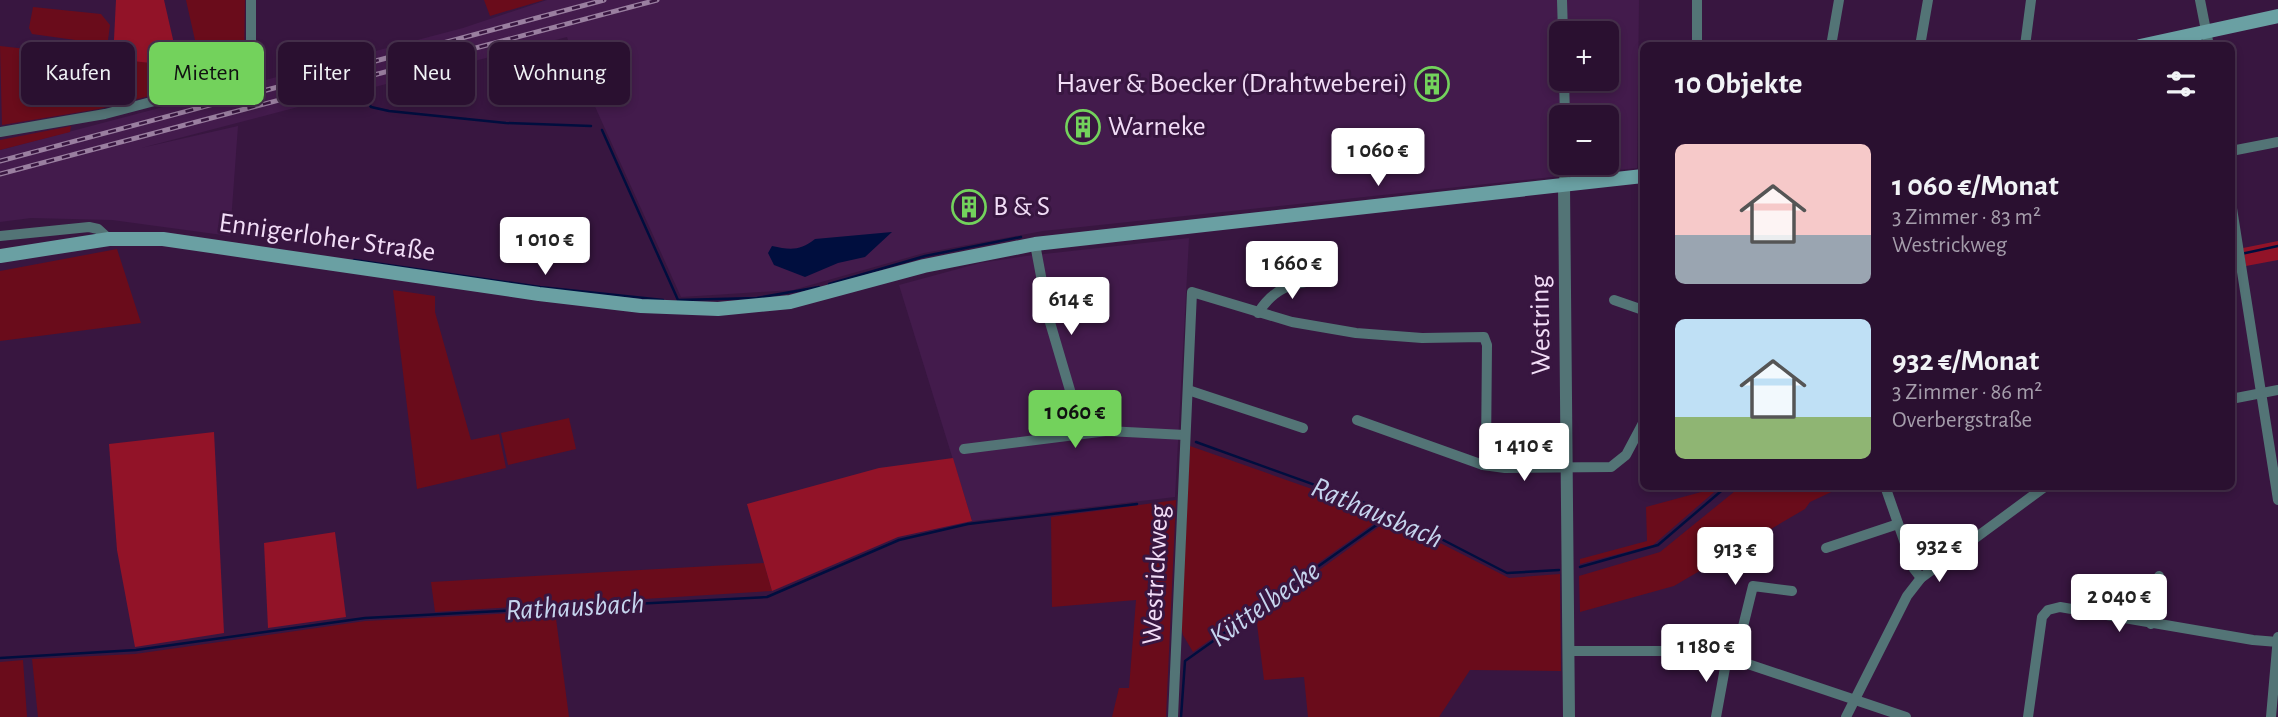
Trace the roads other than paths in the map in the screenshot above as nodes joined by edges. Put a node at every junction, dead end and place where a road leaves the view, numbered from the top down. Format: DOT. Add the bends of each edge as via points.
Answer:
graph roads {
  1 [pos="251,0"];
  2 [pos="1562,0"];
  3 [pos="1697,0"];
  4 [pos="1839,0"];
  5 [pos="1927,0"];
  6 [pos="2031,0"];
  7 [pos="2200,0"];
  8 [pos="2278,16"];
  9 [pos="1563,21"];
  10 [pos="2208,40"];
  11 [pos="1697,42"];
  12 [pos="1832,42"];
  13 [pos="1921,42"];
  14 [pos="2026,42"];
  15 [pos="2185,42"];
  16 [pos="0,132"];
  17 [pos="2278,142"];
  18 [pos="2235,149"];
  19 [pos="1564,175"];
  20 [pos="1640,176"];
  21 [pos="1564,185"];
  22 [pos="2235,224"];
  23 [pos="0,236"];
  24 [pos="109,239"];
  25 [pos="1035,243"];
  26 [pos="0,256"];
  27 [pos="1319,280"];
  28 [pos="1614,300"];
  29 [pos="1640,309"];
  30 [pos="1258,313"];
  31 [pos="1188,390"];
  32 [pos="2278,390"];
  33 [pos="2264,393"];
  34 [pos="2235,398"];
  35 [pos="1357,419"];
  36 [pos="1303,428"];
  37 [pos="1640,428"];
  38 [pos="1079,433"];
  39 [pos="1185,435"];
  40 [pos="964,449"];
  41 [pos="1483,465"];
  42 [pos="1567,467"];
  43 [pos="1886,490"];
  44 [pos="2041,490"];
  45 [pos="2278,500"];
  46 [pos="1898,524"];
  47 [pos="1826,548"];
  48 [pos="2159,576"];
  49 [pos="1921,578"];
  50 [pos="1792,591"];
  51 [pos="2151,624"];
  52 [pos="2278,640"];
  53 [pos="1569,651"];
  54 [pos="1731,658"];
  55 [pos="1853,699"];
  56 [pos="1172,717"];
  57 [pos="1569,717"];
  58 [pos="1716,717"];
  59 [pos="1846,717"];
  60 [pos="1906,717"];
  61 [pos="2028,717"];
  62 [pos="2271,717"];
  1 -- 16 [label="street" via="251,68 232,81 105,114"];
  2 -- 9 [label="street"];
  3 -- 11 [label="street"];
  4 -- 12 [label="street"];
  5 -- 13 [label="street"];
  6 -- 14 [label="street"];
  7 -- 10 [label="street"];
  8 -- 10 [label="main road"];
  10 -- 15 [label="main road"];
  17 -- 18 [label="street"];
  19 -- 21 [label="street"];
  20 -- 21 [label="main road, Ennigerloher Straße"];
  21 -- 25 [label="main road, Ennigerloher Straße"];
  21 -- 42 [label="street, Westring"];
  22 -- 33 [label="street"];
  23 -- 24 [label="street" via="89,227"];
  24 -- 25 [label="main road, Ennigerloher Straße" via="163,239 539,294 718,309 790,302"];
  24 -- 26 [label="main road, Ennigerloher Straße"];
  25 -- 38 [label="street" via="1049,319"];
  27 -- 30 [label="street" via="1282,287"];
  28 -- 29 [label="street"];
  30 -- 31 [label="street, Westrickweg" via="1192,292"];
  30 -- 41 [label="street" via="1382,336 1484,337 1487,412"];
  31 -- 36 [label="street"];
  31 -- 39 [label="street, Westrickweg"];
  32 -- 33 [label="street"];
  33 -- 34 [label="street"];
  33 -- 45 [label="street"];
  35 -- 41 [label="street"];
  37 -- 42 [label="street" via="1621,462 1611,467"];
  38 -- 39 [label="street"];
  38 -- 40 [label="street"];
  39 -- 56 [label="street, Westrickweg"];
  41 -- 42 [label="street"];
  42 -- 53 [label="street, Westring"];
  43 -- 46 [label="street"];
  44 -- 49 [label="street"];
  46 -- 47 [label="street"];
  46 -- 49 [label="street"];
  48 -- 51 [label="street"];
  49 -- 55 [label="street"];
  50 -- 54 [label="street" via="1753,586"];
  51 -- 52 [label="street"];
  51 -- 61 [label="street" via="2060,607 2048,610 2042,617"];
  52 -- 62 [label="street"];
  53 -- 54 [label="street" via="1669,651"];
  53 -- 57 [label="street, Westring"];
  54 -- 55 [label="street"];
  54 -- 58 [label="street"];
  55 -- 59 [label="street"];
  55 -- 60 [label="street"];
}
